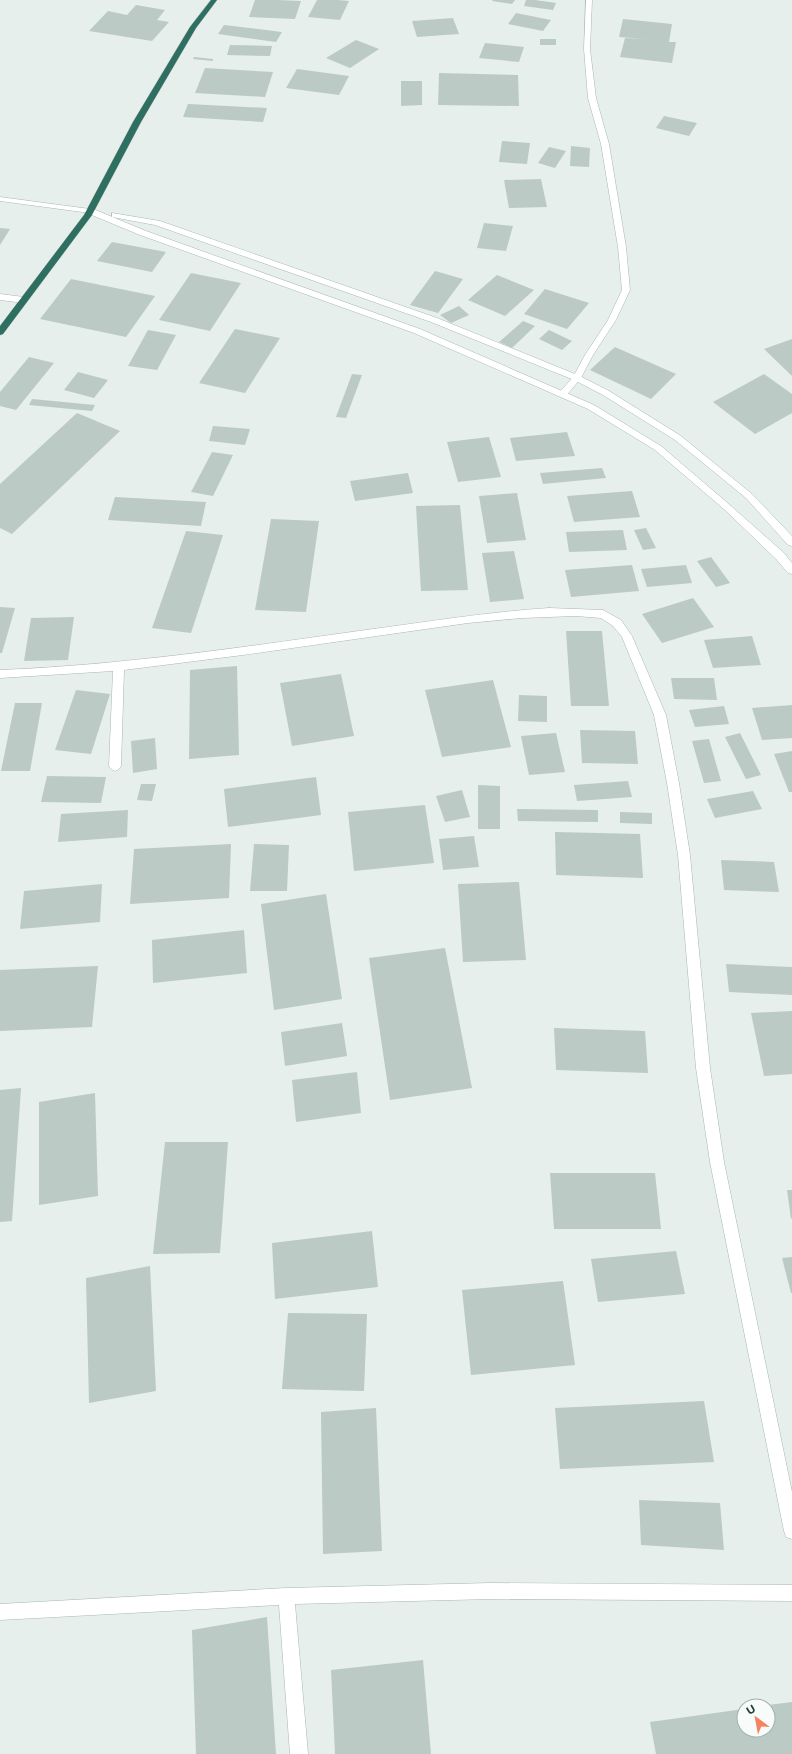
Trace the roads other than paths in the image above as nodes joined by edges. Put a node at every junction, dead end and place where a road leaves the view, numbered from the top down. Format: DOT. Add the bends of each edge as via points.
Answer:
graph roads {
  1 [pos="214,0"];
  2 [pos="589,0"];
  3 [pos="0,199"];
  4 [pos="90,211"];
  5 [pos="0,297"];
  6 [pos="24,300"];
  7 [pos="0,332"];
  8 [pos="576,378"];
  9 [pos="563,394"];
  10 [pos="792,542"];
  11 [pos="792,570"];
  12 [pos="119,667"];
  13 [pos="0,674"];
  14 [pos="115,766"];
  15 [pos="792,1531"];
  16 [pos="792,1593"];
  17 [pos="286,1596"];
  18 [pos="0,1612"];
  19 [pos="299,1754"];
  1 -- 4 [label="highway" via="193,27 137,122"];
  2 -- 8 [label="street" via="587,49 592,98 605,144 622,247 626,290 612,320"];
  3 -- 4 [label="street"];
  4 -- 6 [label="highway"];
  4 -- 8 [label="street" via="157,223 434,320"];
  4 -- 9 [label="street" via="143,233 417,331"];
  5 -- 6 [label="street"];
  6 -- 7 [label="highway"];
  8 -- 9 [label="street"];
  8 -- 10 [label="street" via="606,393 665,430 711,464 749,496"];
  9 -- 11 [label="street" via="591,407 658,448 728,508"];
  12 -- 13 [label="street"];
  12 -- 14 [label="street"];
  12 -- 15 [label="street" via="516,613 603,614 615,620 622,628 660,715 674,783 684,855 703,1068 717,1162"];
  16 -- 17 [label="street" via="491,1591"];
  17 -- 18 [label="street"];
  17 -- 19 [label="street"];
}
